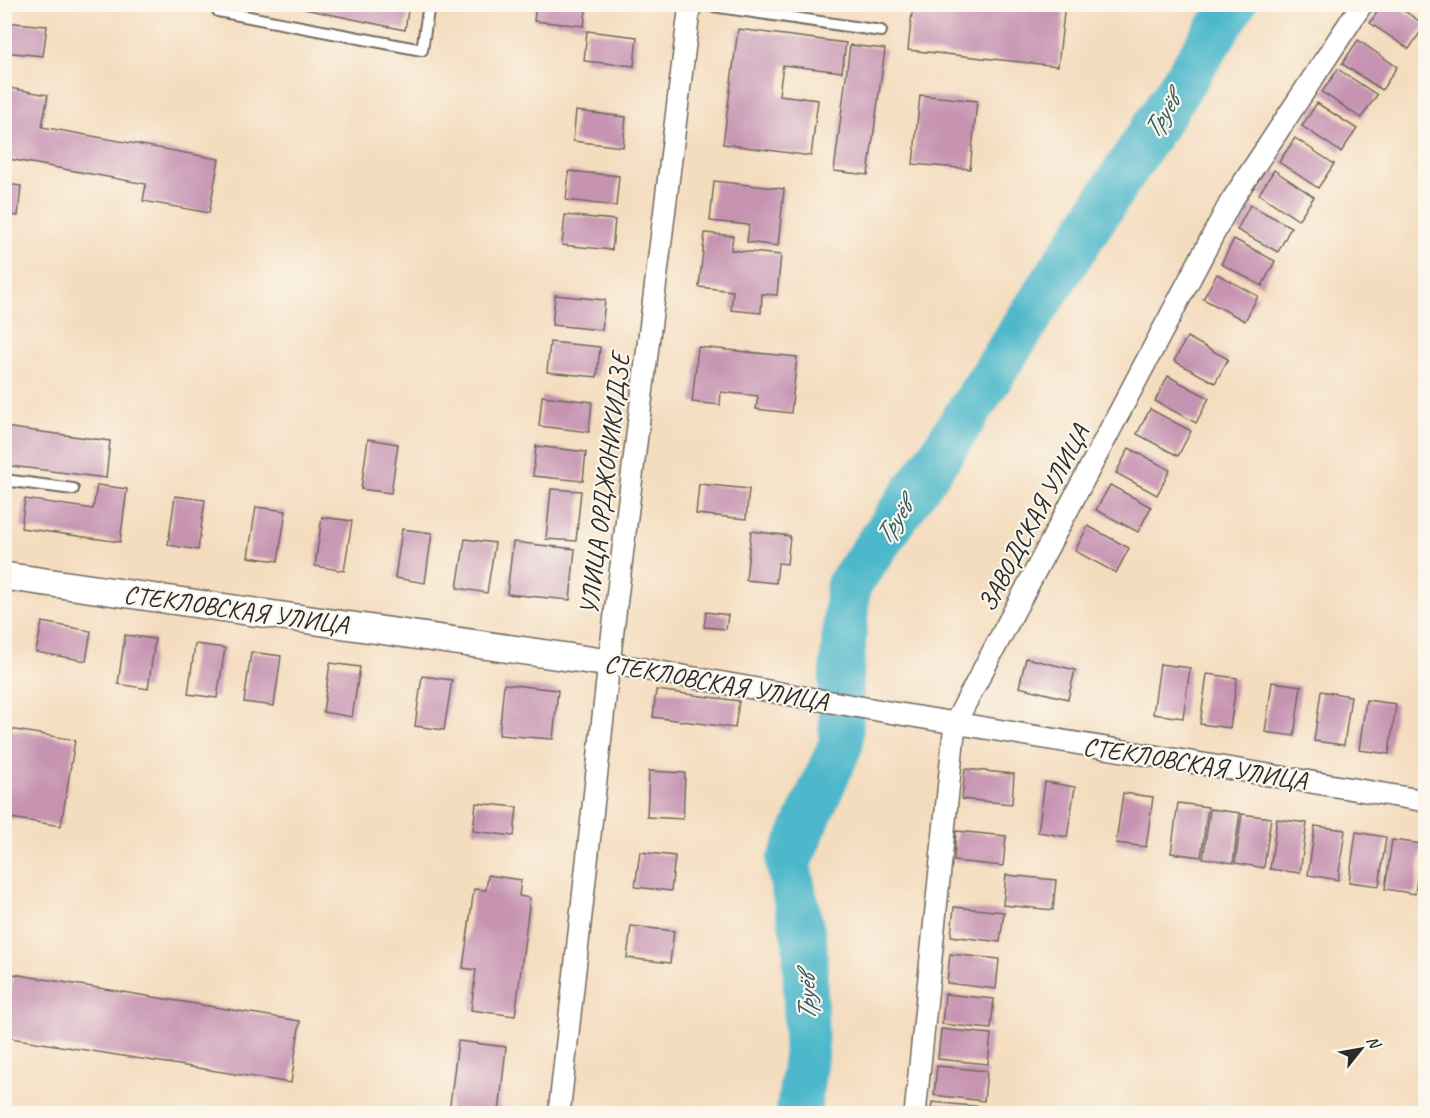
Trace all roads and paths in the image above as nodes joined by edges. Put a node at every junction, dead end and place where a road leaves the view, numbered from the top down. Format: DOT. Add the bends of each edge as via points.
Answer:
graph roads {
  1 [pos="219,4"];
  2 [pos="429,4"];
  3 [pos="690,4"];
  4 [pos="699,4"];
  5 [pos="1362,4"];
  6 [pos="881,31"];
  7 [pos="4,480"];
  8 [pos="73,489"];
  9 [pos="4,576"];
  10 [pos="609,663"];
  11 [pos="955,723"];
  12 [pos="1425,801"];
  13 [pos="559,1113"];
  14 [pos="915,1113"];
  1 -- 2 [label="lane" via="218,11 422,50"];
  3 -- 10 [label="street, УЛИЦА ОРДЖОНИКИДЗЕ"];
  4 -- 6 [label="lane"];
  5 -- 11 [label="street, ЗАВОДСКАЯ УЛИЦА" via="1230,203"];
  7 -- 8 [label="lane"];
  9 -- 10 [label="street, СТЕКЛОВСКАЯ УЛИЦА"];
  10 -- 11 [label="street, СТЕКЛОВСКАЯ УЛИЦА"];
  10 -- 13 [label="street, УЛИЦА ОРДЖОНИКИДЗЕ"];
  11 -- 12 [label="street, СТЕКЛОВСКАЯ УЛИЦА"];
  11 -- 14 [label="street, ЗАВОДСКАЯ УЛИЦА"];
}
